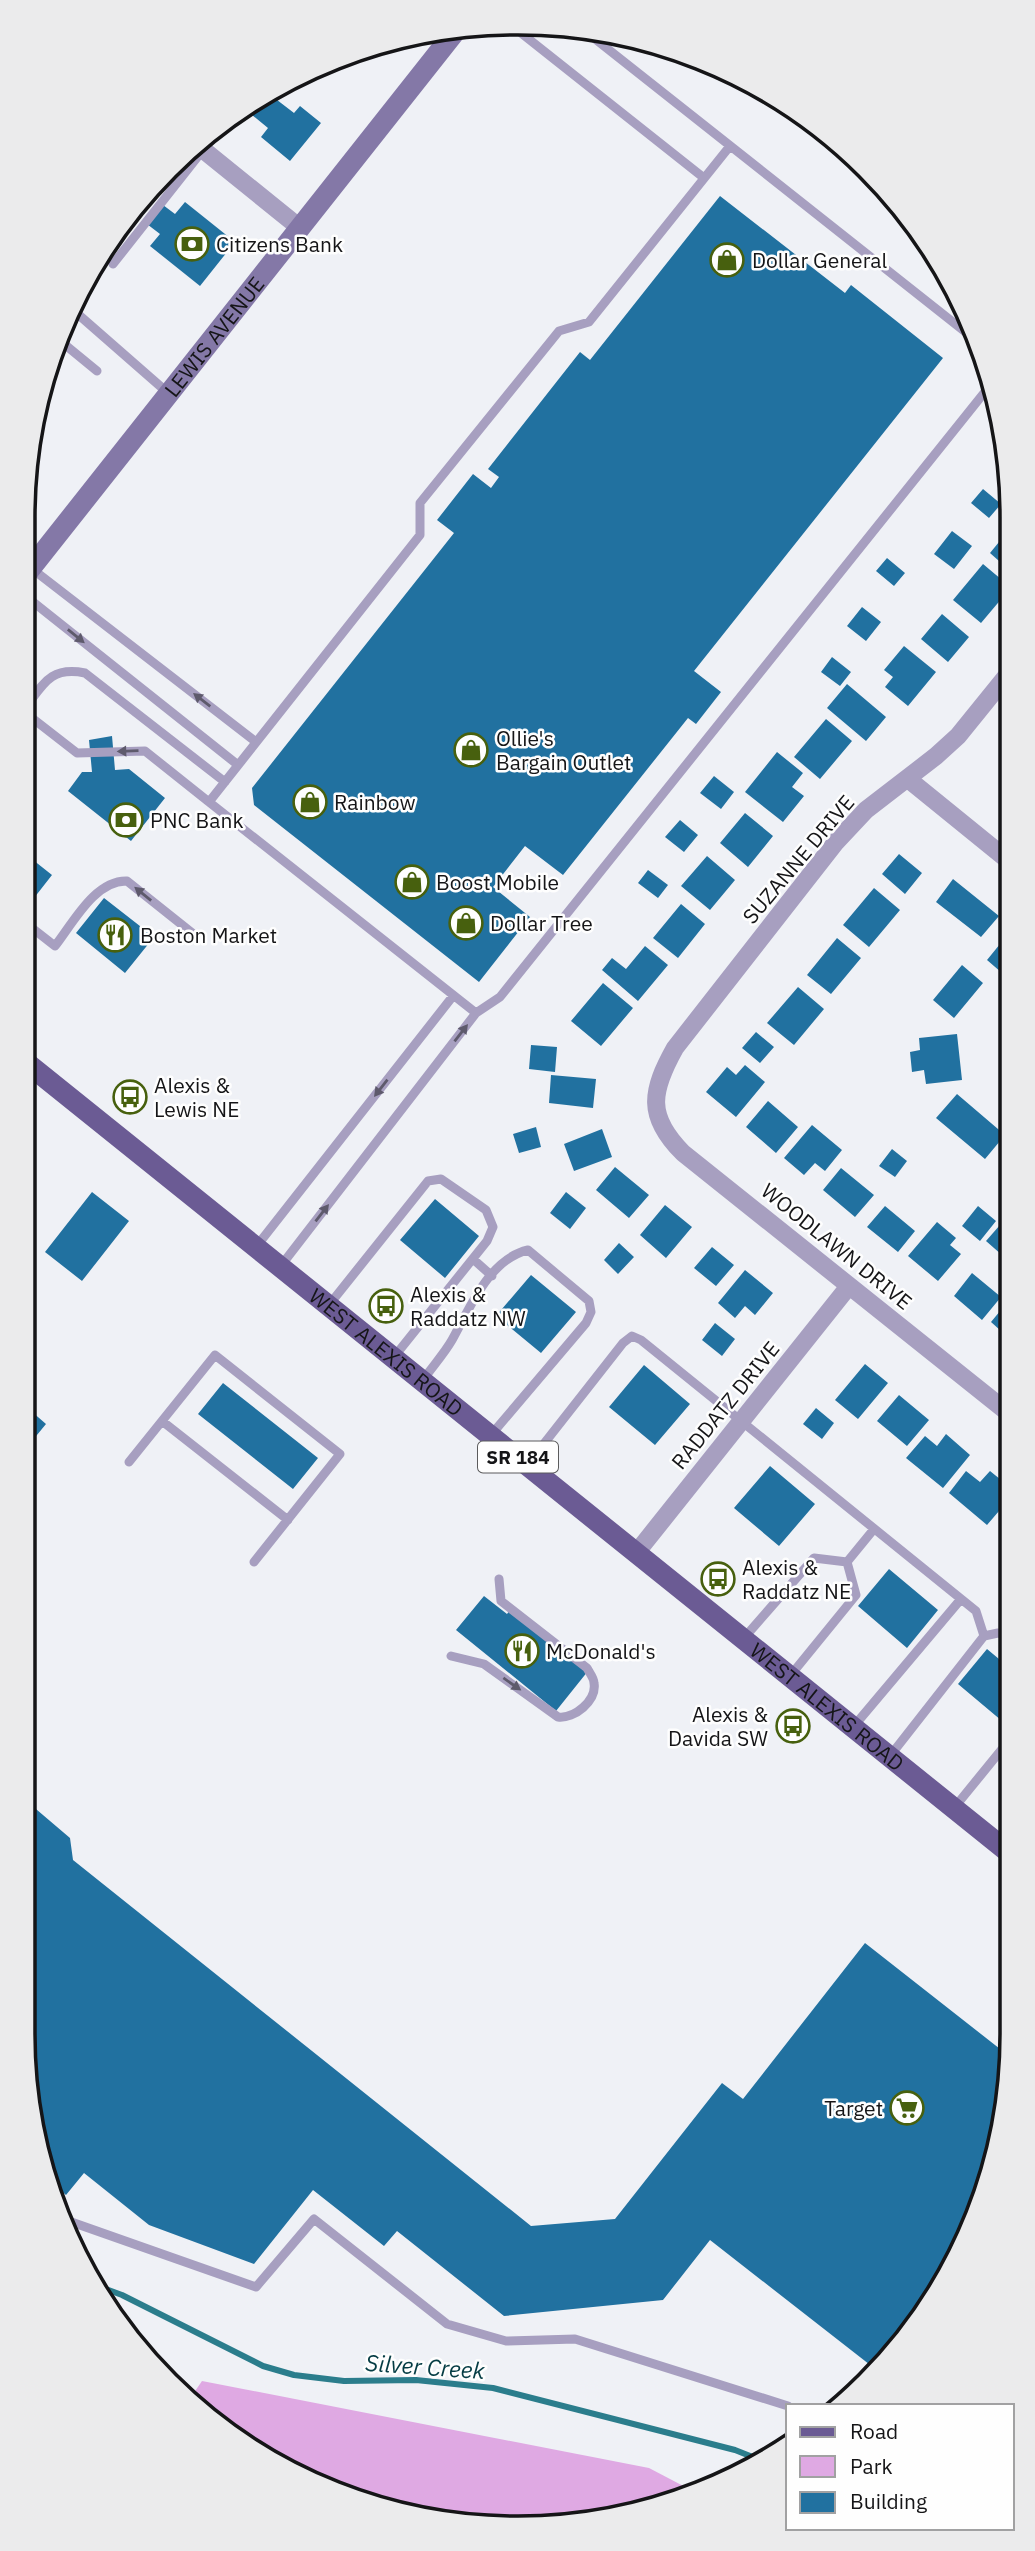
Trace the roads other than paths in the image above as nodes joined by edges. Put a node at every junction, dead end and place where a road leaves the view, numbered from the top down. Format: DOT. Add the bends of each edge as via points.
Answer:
graph roads {
  1 [pos="524,35"];
  2 [pos="449,40"];
  3 [pos="599,42"];
  4 [pos="730,146"];
  5 [pos="204,151"];
  6 [pos="181,171"];
  7 [pos="704,178"];
  8 [pos="300,228"];
  9 [pos="113,264"];
  10 [pos="80,316"];
  11 [pos="961,329"];
  12 [pos="67,346"];
  13 [pos="97,370"];
  14 [pos="984,393"];
  15 [pos="169,394"];
  16 [pos="35,563"];
  17 [pos="35,579"];
  18 [pos="35,604"];
  19 [pos="1000,684"];
  20 [pos="35,696"];
  21 [pos="35,720"];
  22 [pos="256,742"];
  23 [pos="238,765"];
  24 [pos="908,779"];
  25 [pos="225,782"];
  26 [pos="209,802"];
  27 [pos="1000,854"];
  28 [pos="35,930"];
  29 [pos="196,936"];
  30 [pos="453,996"];
  31 [pos="476,1013"];
  32 [pos="35,1070"];
  33 [pos="655,1099"];
  34 [pos="256,1247"];
  35 [pos="473,1259"];
  36 [pos="280,1266"];
  37 [pos="492,1276"];
  38 [pos="849,1286"];
  39 [pos="329,1305"];
  40 [pos="394,1357"];
  41 [pos="423,1380"];
  42 [pos="1000,1406"];
  43 [pos="162,1421"];
  44 [pos="741,1421"];
  45 [pos="491,1434"];
  46 [pos="129,1462"];
  47 [pos="528,1464"];
  48 [pos="288,1520"];
  49 [pos="874,1529"];
  50 [pos="637,1552"];
  51 [pos="254,1562"];
  52 [pos="847,1562"];
  53 [pos="499,1579"];
  54 [pos="961,1599"];
  55 [pos="1000,1634"];
  56 [pos="984,1636"];
  57 [pos="744,1638"];
  58 [pos="451,1656"];
  59 [pos="790,1676"];
  60 [pos="853,1727"];
  61 [pos="1000,1752"];
  62 [pos="890,1756"];
  63 [pos="954,1808"];
  64 [pos="1000,1845"];
  65 [pos="74,2223"];
  66 [pos="786,2405"];
  1 -- 7 [label="lane"];
  2 -- 8 [label="main road, LEWIS AVENUE"];
  3 -- 4 [label="lane"];
  4 -- 7 [label="lane"];
  4 -- 11 [label="lane"];
  5 -- 8 [label="street"];
  6 -- 9 [label="lane"];
  7 -- 22 [label="lane" via="589,322 559,331 420,503 420,535"];
  8 -- 15 [label="main road, LEWIS AVENUE"];
  10 -- 15 [label="lane"];
  12 -- 13 [label="lane"];
  14 -- 31 [label="lane" via="500,997"];
  15 -- 16 [label="main road, LEWIS AVENUE"];
  22 -- 17 [label="lane, one-way"];
  18 -- 23 [label="lane, one-way"];
  19 -- 24 [label="street, SUZANNE DRIVE" via="958,736"];
  20 -- 25 [label="lane, one-way" via="52,675 68,670 85,673"];
  26 -- 21 [label="lane, one-way" via="145,751 77,753"];
  22 -- 23 [label="lane"];
  23 -- 25 [label="lane"];
  24 -- 27 [label="street"];
  24 -- 33 [label="street, SUZANNE DRIVE" via="866,810 828,853 675,1048 659,1076"];
  25 -- 26 [label="lane"];
  26 -- 30 [label="lane"];
  29 -- 28 [label="lane, one-way" via="127,881 103,886 55,946"];
  30 -- 31 [label="lane"];
  30 -- 34 [label="lane, one-way"];
  36 -- 31 [label="lane, one-way"];
  32 -- 34 [label="main road, WEST ALEXIS ROAD / SR 184"];
  33 -- 38 [label="street, WOODLAWN DRIVE" via="665,1135 683,1153"];
  34 -- 36 [label="main road, WEST ALEXIS ROAD / SR 184"];
  35 -- 37 [label="lane"];
  35 -- 39 [label="lane" via="494,1227 486,1210 441,1179 428,1181"];
  35 -- 40 [label="lane"];
  36 -- 39 [label="main road, WEST ALEXIS ROAD / SR 184"];
  37 -- 41 [label="lane" via="470,1302 451,1341"];
  37 -- 45 [label="lane" via="516,1253 528,1250 589,1301 591,1312"];
  38 -- 42 [label="street, WOODLAWN DRIVE"];
  38 -- 44 [label="street, RADDATZ DRIVE"];
  39 -- 40 [label="main road, WEST ALEXIS ROAD / SR 184"];
  40 -- 41 [label="main road, WEST ALEXIS ROAD / SR 184"];
  41 -- 45 [label="main road, WEST ALEXIS ROAD / SR 184"];
  43 -- 46 [label="lane"];
  43 -- 48 [label="lane"];
  43 -- 48 [label="lane" via="215,1354 340,1454"];
  44 -- 47 [label="lane" via="632,1336"];
  44 -- 49 [label="lane"];
  44 -- 50 [label="street, RADDATZ DRIVE"];
  45 -- 47 [label="main road, WEST ALEXIS ROAD / SR 184"];
  47 -- 50 [label="main road, WEST ALEXIS ROAD / SR 184"];
  48 -- 51 [label="lane"];
  49 -- 52 [label="lane"];
  49 -- 54 [label="lane"];
  50 -- 57 [label="main road, WEST ALEXIS ROAD / SR 184"];
  52 -- 57 [label="lane" via="814,1558"];
  52 -- 59 [label="lane" via="856,1595"];
  58 -- 53 [label="lane, one-way" via="484,1664 558,1717 576,1713 594,1693 587,1668 501,1601"];
  54 -- 56 [label="lane" via="976,1611"];
  54 -- 60 [label="lane"];
  55 -- 56 [label="lane"];
  56 -- 62 [label="lane"];
  57 -- 59 [label="main road, WEST ALEXIS ROAD / SR 184"];
  59 -- 60 [label="main road, WEST ALEXIS ROAD / SR 184"];
  60 -- 62 [label="main road, WEST ALEXIS ROAD / SR 184"];
  61 -- 63 [label="lane"];
  62 -- 63 [label="main road, WEST ALEXIS ROAD / SR 184"];
  63 -- 64 [label="main road, WEST ALEXIS ROAD / SR 184"];
  65 -- 66 [label="lane" via="256,2287 314,2219 447,2324 506,2341 575,2339"];
}
